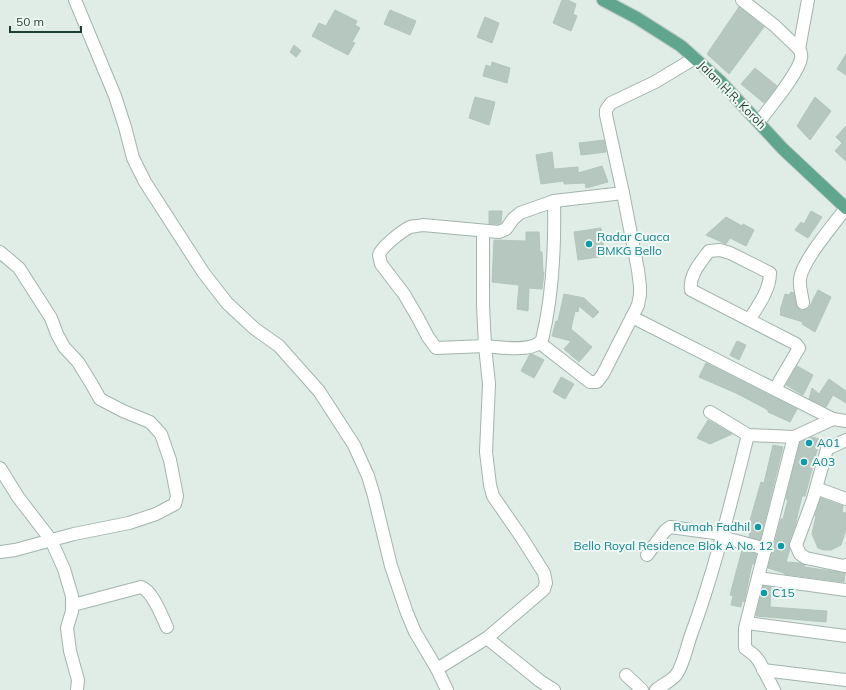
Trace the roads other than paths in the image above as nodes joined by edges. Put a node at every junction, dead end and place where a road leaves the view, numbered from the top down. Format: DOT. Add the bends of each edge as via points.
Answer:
graph roads {
  1 [pos="75,0"];
  2 [pos="603,0"];
  3 [pos="742,0"];
  4 [pos="808,0"];
  5 [pos="799,49"];
  6 [pos="695,58"];
  7 [pos="759,122"];
  8 [pos="623,193"];
  9 [pos="554,201"];
  10 [pos="846,208"];
  11 [pos="483,232"];
  12 [pos="0,252"];
  13 [pos="803,303"];
  14 [pos="632,317"];
  15 [pos="749,320"];
  16 [pos="540,342"];
  17 [pos="485,346"];
  18 [pos="775,389"];
  19 [pos="710,412"];
  20 [pos="833,419"];
  21 [pos="846,422"];
  22 [pos="748,435"];
  23 [pos="794,437"];
  24 [pos="846,440"];
  25 [pos="0,468"];
  26 [pos="816,488"];
  27 [pos="846,498"];
  28 [pos="722,536"];
  29 [pos="51,540"];
  30 [pos="766,548"];
  31 [pos="0,552"];
  32 [pos="647,555"];
  33 [pos="846,564"];
  34 [pos="758,578"];
  35 [pos="846,590"];
  36 [pos="73,605"];
  37 [pos="746,623"];
  38 [pos="167,627"];
  39 [pos="846,636"];
  40 [pos="487,638"];
  41 [pos="437,669"];
  42 [pos="763,670"];
  43 [pos="626,675"];
  44 [pos="846,680"];
  45 [pos="77,690"];
  46 [pos="447,690"];
  47 [pos="554,690"];
  48 [pos="642,690"];
  49 [pos="656,690"];
  50 [pos="774,690"];
  1 -- 41 [label="street" via="115,96 133,158 145,182 203,272 227,303 255,329 279,346 315,386 354,444 374,496 398,591 415,632"];
  2 -- 6 [label="main road, Jalan H.R. Koroh" via="666,36"];
  3 -- 5 [label="street"];
  4 -- 5 [label="street"];
  5 -- 7 [label="street" via="802,56 798,65"];
  6 -- 7 [label="main road, Jalan H.R. Koroh"];
  6 -- 8 [label="street" via="656,82 608,106 606,115"];
  7 -- 10 [label="main road, Jalan H.R. Koroh" via="783,149"];
  8 -- 9 [label="street"];
  8 -- 14 [label="street" via="640,286 638,305"];
  9 -- 11 [label="street" via="520,213 501,232"];
  9 -- 16 [label="street" via="550,297"];
  10 -- 13 [label="street" via="804,265 800,277"];
  11 -- 17 [label="street" via="482,305"];
  11 -- 17 [label="street" via="413,226 383,248 379,255 381,264 404,294 435,347"];
  12 -- 29 [label="street" via="19,268 51,318 64,348 78,362 100,399 150,422 161,434 170,460 177,496 174,504 156,514"];
  14 -- 16 [label="street" via="597,382 590,382"];
  14 -- 18 [label="street"];
  15 -- 15 [label="street" via="691,290 693,274 709,251 720,250 730,253 770,273 770,280 761,302"];
  15 -- 18 [label="street" via="796,344 799,348"];
  16 -- 17 [label="street" via="530,348"];
  17 -- 40 [label="street" via="489,384 486,452 490,485 493,496 522,538 546,580 541,592"];
  18 -- 20 [label="street"];
  19 -- 22 [label="street"];
  20 -- 21 [label="street"];
  20 -- 23 [label="street"];
  22 -- 23 [label="street"];
  22 -- 28 [label="street"];
  23 -- 30 [label="street"];
  24 -- 26 [label="street" via="827,449"];
  25 -- 29 [label="street" via="18,497"];
  26 -- 27 [label="street"];
  26 -- 33 [label="street" via="796,545 800,554 806,558 844,566"];
  28 -- 30 [label="street"];
  28 -- 32 [label="street" via="670,527"];
  28 -- 49 [label="street" via="706,593 680,667 676,675"];
  29 -- 31 [label="street"];
  29 -- 36 [label="street" via="64,569"];
  30 -- 34 [label="street"];
  34 -- 35 [label="street"];
  34 -- 37 [label="street"];
  36 -- 38 [label="street" via="141,587 150,594"];
  36 -- 45 [label="street" via="67,628 78,680"];
  37 -- 39 [label="street"];
  37 -- 42 [label="street" via="745,648 754,655"];
  40 -- 41 [label="street"];
  40 -- 47 [label="street"];
  41 -- 46 [label="street"];
  42 -- 44 [label="street"];
  42 -- 50 [label="street"];
  43 -- 48 [label="street"];
}
